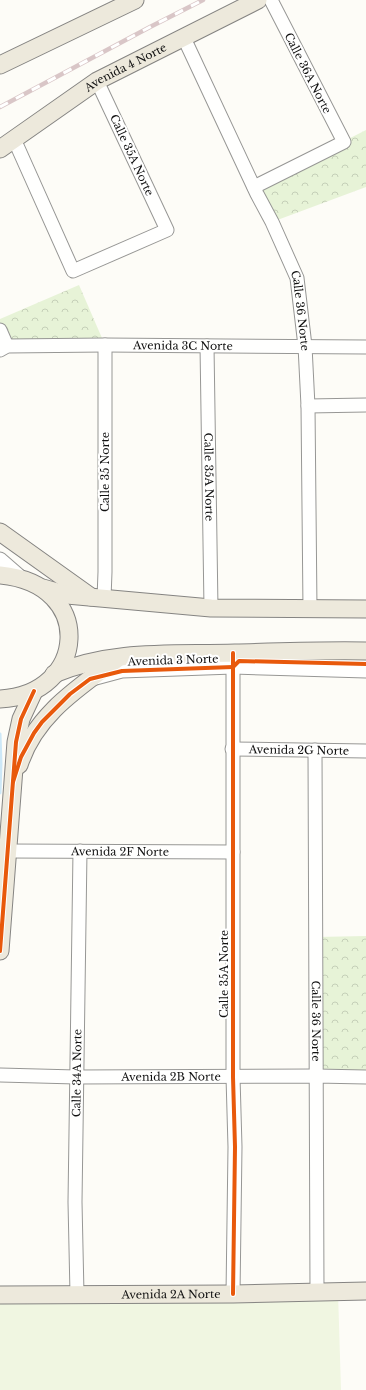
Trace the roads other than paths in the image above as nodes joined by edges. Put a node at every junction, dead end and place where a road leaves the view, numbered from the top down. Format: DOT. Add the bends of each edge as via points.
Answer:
graph roads {
  1 [pos="135,0"];
  2 [pos="258,0"];
  3 [pos="271,0"];
  4 [pos="184,38"];
  5 [pos="0,65"];
  6 [pos="97,81"];
  7 [pos="14,139"];
  8 [pos="0,149"];
  9 [pos="254,187"];
  10 [pos="0,330"];
  11 [pos="106,345"];
  12 [pos="207,346"];
  13 [pos="305,346"];
  14 [pos="366,347"];
  15 [pos="4,348"];
  16 [pos="366,405"];
  17 [pos="308,406"];
  18 [pos="0,532"];
  19 [pos="0,559"];
  20 [pos="0,575"];
  21 [pos="23,579"];
  22 [pos="43,588"];
  23 [pos="98,598"];
  24 [pos="211,608"];
  25 [pos="310,609"];
  26 [pos="366,609"];
  27 [pos="366,651"];
  28 [pos="120,656"];
  29 [pos="233,660"];
  30 [pos="366,671"];
  31 [pos="54,674"];
  32 [pos="90,679"];
  33 [pos="34,691"];
  34 [pos="0,699"];
  35 [pos="232,749"];
  36 [pos="315,750"];
  37 [pos="366,751"];
  38 [pos="13,782"];
  39 [pos="8,851"];
  40 [pos="80,851"];
  41 [pos="233,852"];
  42 [pos="0,951"];
  43 [pos="0,1074"];
  44 [pos="316,1076"];
  45 [pos="76,1077"];
  46 [pos="233,1077"];
  47 [pos="366,1077"];
  48 [pos="366,1281"];
  49 [pos="0,1284"];
  50 [pos="317,1287"];
  51 [pos="233,1288"];
  52 [pos="77,1289"];
  53 [pos="366,1292"];
  54 [pos="0,1294"];
  1 -- 5 [label="main road"];
  2 -- 4 [label="main road, Avenida 4 Norte"];
  3 -- 9 [label="street, Calle 36A Norte" via="344,142"];
  4 -- 6 [label="main road, Avenida 4 Norte"];
  4 -- 9 [label="street, Calle 36 Norte"];
  6 -- 7 [label="main road, Avenida 4 Norte"];
  6 -- 7 [label="street, Calle 35A Norte" via="167,230 73,271"];
  7 -- 8 [label="main road, Avenida 4 Norte"];
  9 -- 13 [label="street, Calle 36 Norte" via="297,278"];
  10 -- 15 [label="street"];
  11 -- 12 [label="street, Avenida 3C Norte"];
  11 -- 15 [label="street, Avenida 3C Norte"];
  11 -- 23 [label="street, Calle 35 Norte" via="105,572"];
  12 -- 13 [label="street, Avenida 3C Norte"];
  12 -- 24 [label="street, Calle 35A Norte"];
  13 -- 14 [label="street, Avenida 3C Norte"];
  13 -- 17 [label="street, Calle 36 Norte"];
  16 -- 17 [label="street"];
  17 -- 25 [label="street, Calle 36 Norte"];
  18 -- 23 [label="main road"];
  19 -- 21 [label="street"];
  20 -- 21 [label="main road"];
  21 -- 22 [label="main road"];
  22 -- 23 [label="main road" via="67,595"];
  22 -- 31 [label="main road" via="56,599 66,616 70,632 68,650"];
  23 -- 24 [label="main road"];
  24 -- 25 [label="main road"];
  25 -- 26 [label="main road"];
  27 -- 29 [label="main road, Avenida 3 Norte" via="303,651"];
  28 -- 29 [label="main road, Avenida 3 Norte" via="151,654"];
  28 -- 31 [label="main road, Avenida 3 Norte" via="84,663"];
  28 -- 32 [label="main road"];
  29 -- 30 [label="street, Avenida 3 Norte"];
  29 -- 32 [label="street, Avenida 3 Norte" via="122,671"];
  29 -- 35 [label="street, Calle 35A Norte"];
  31 -- 33 [label="main road"];
  32 -- 38 [label="main road" via="70,694 42,722 21,757"];
  33 -- 34 [label="main road"];
  33 -- 38 [label="main road" via="21,719 16,742"];
  35 -- 36 [label="street, Avenida 2G Norte"];
  35 -- 41 [label="street, Calle 35A Norte"];
  36 -- 37 [label="street, Avenida 2G Norte"];
  36 -- 44 [label="street, Calle 36 Norte"];
  38 -- 39 [label="main road"];
  39 -- 40 [label="street, Avenida 2F Norte"];
  39 -- 42 [label="main road"];
  40 -- 41 [label="street, Avenida 2F Norte"];
  40 -- 45 [label="street, Calle 34A Norte"];
  41 -- 46 [label="street, Calle 35A Norte"];
  43 -- 45 [label="street, Avenida 2B Norte"];
  44 -- 46 [label="street, Avenida 2B Norte"];
  44 -- 47 [label="street, Avenida 2B Norte"];
  44 -- 50 [label="street, Calle 36 Norte"];
  45 -- 46 [label="street, Avenida 2B Norte"];
  45 -- 52 [label="street, Calle 34A Norte"];
  46 -- 51 [label="street, Calle 35A Norte"];
  48 -- 50 [label="main road, Avenida 2A Norte"];
  49 -- 52 [label="main road, Avenida 2A Norte"];
  50 -- 51 [label="main road, Avenida 2A Norte"];
  50 -- 53 [label="main road, Avenida 2A Norte"];
  51 -- 52 [label="main road, Avenida 2A Norte"];
  52 -- 54 [label="main road, Avenida 2A Norte"];
}
